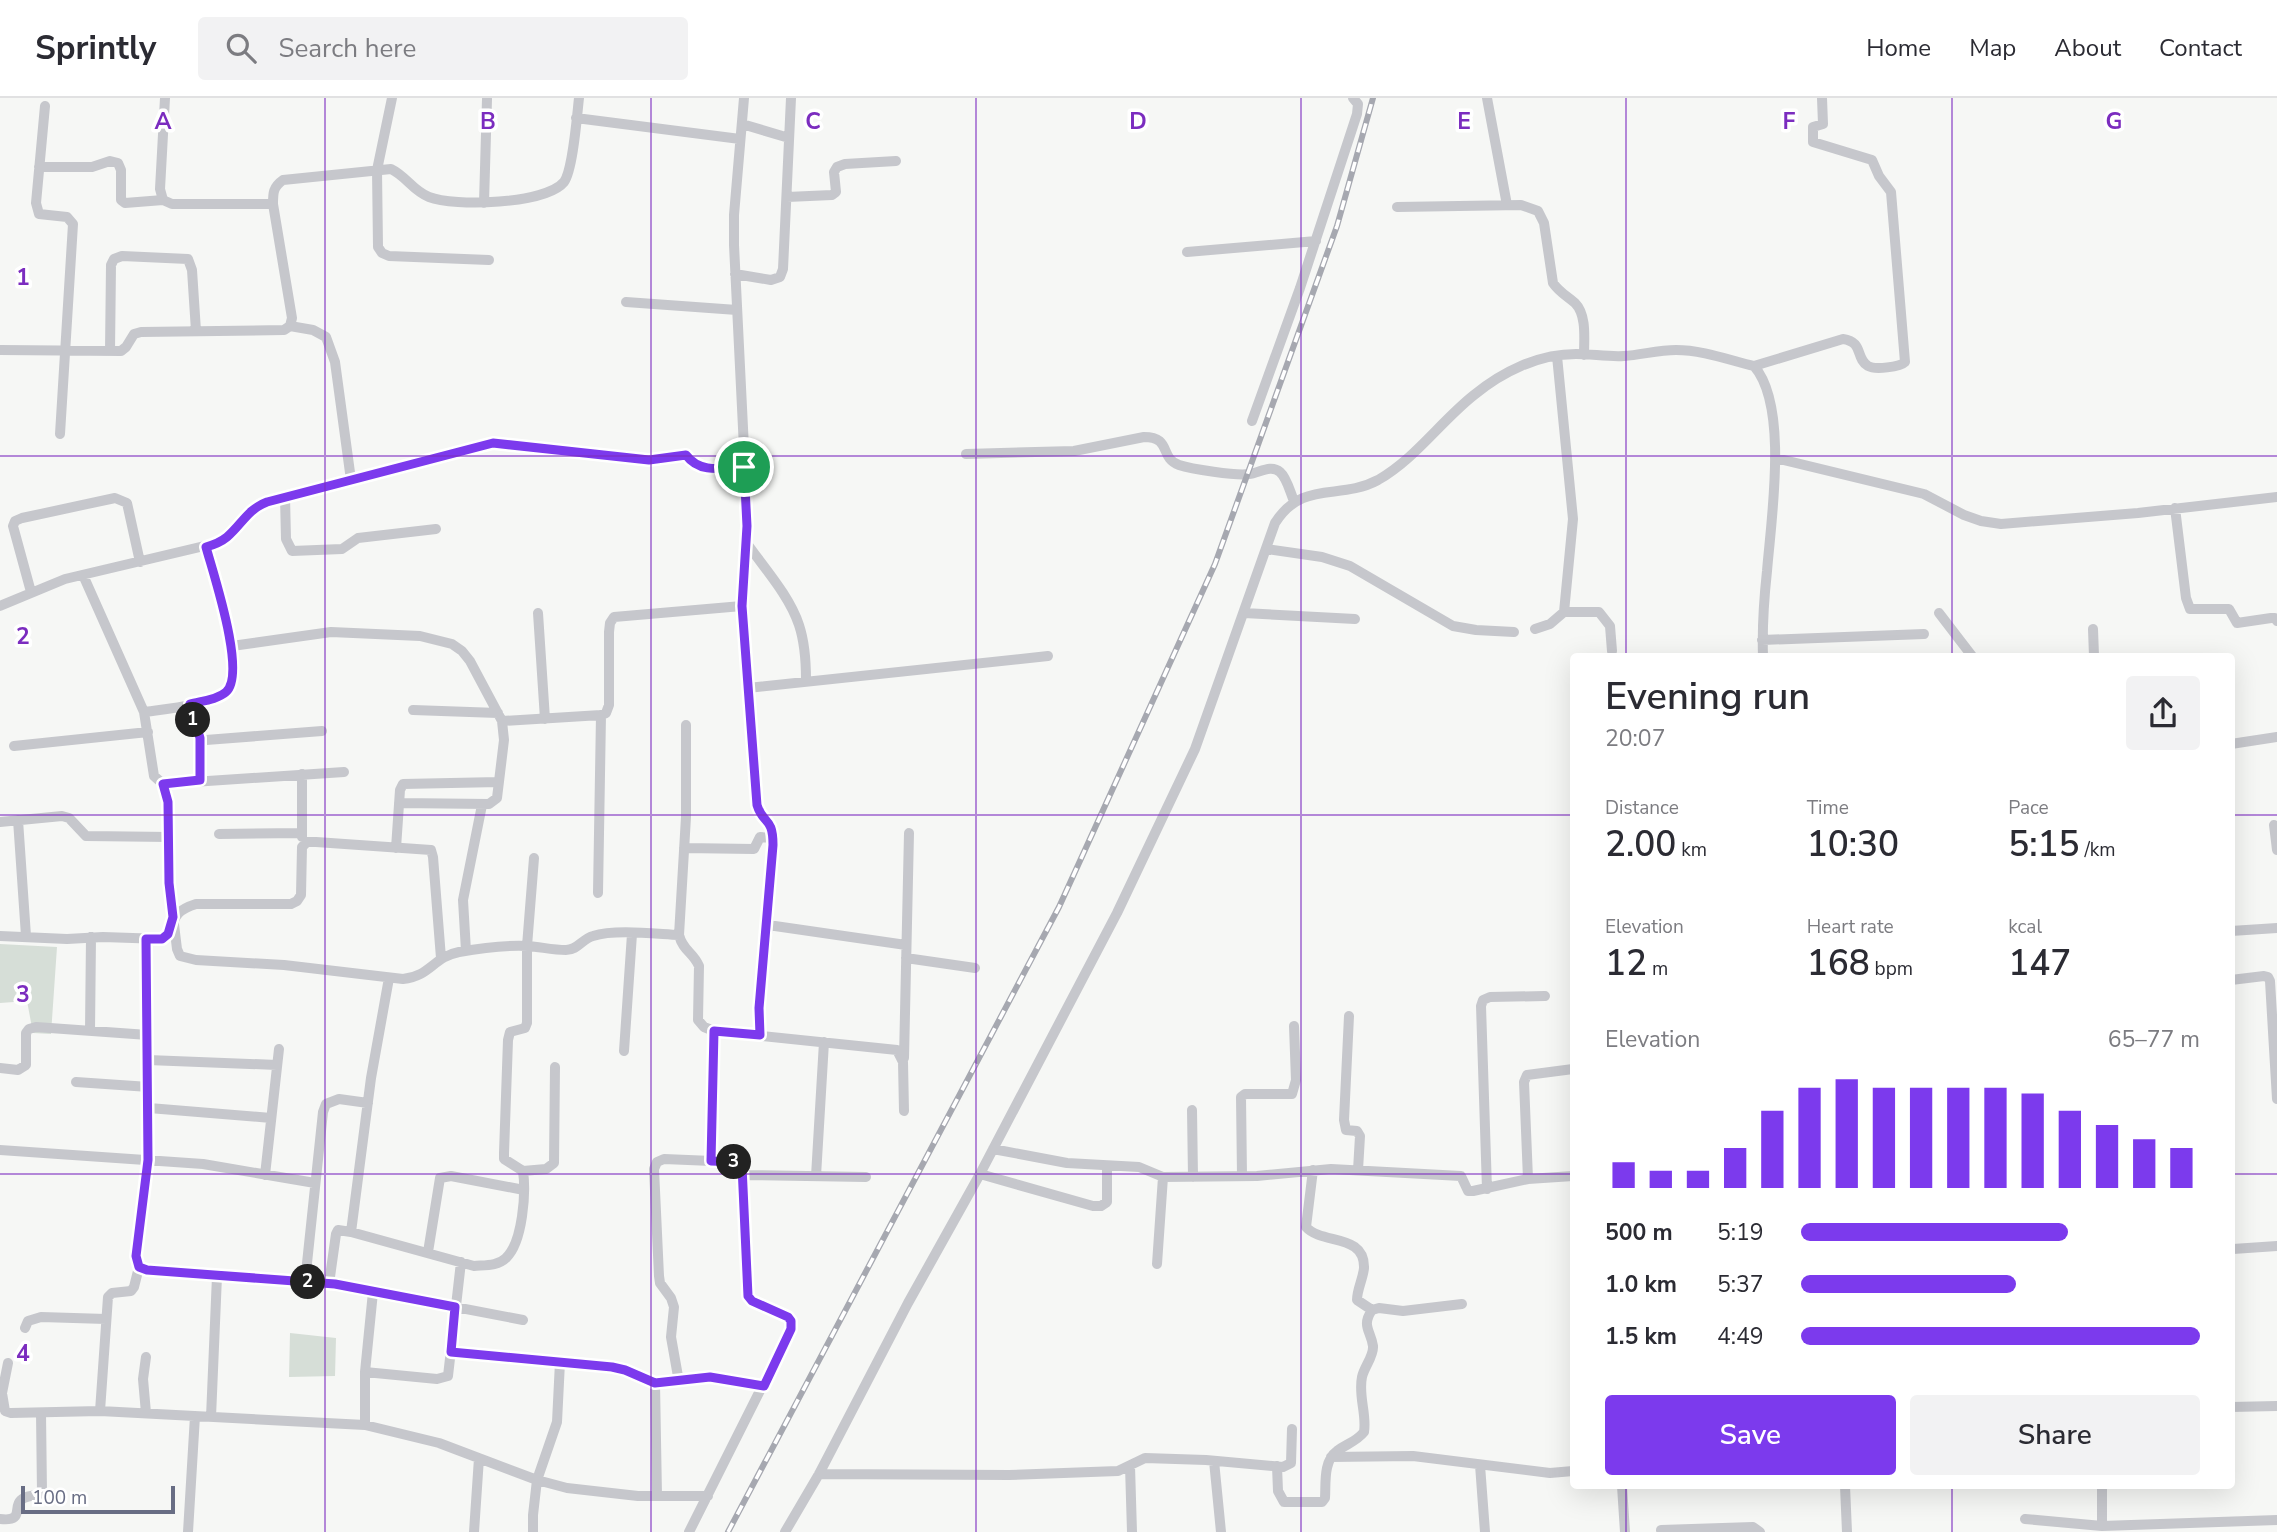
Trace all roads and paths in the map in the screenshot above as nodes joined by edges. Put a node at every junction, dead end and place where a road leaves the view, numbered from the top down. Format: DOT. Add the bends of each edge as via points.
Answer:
graph roads {
  1 [pos="165,98"];
  2 [pos="392,98"];
  3 [pos="579,98"];
  4 [pos="744,98"];
  5 [pos="791,98"];
  6 [pos="1353,98"];
  7 [pos="1488,98"];
  8 [pos="1822,98"];
  9 [pos="487,99"];
  10 [pos="45,106"];
  11 [pos="576,118"];
  12 [pos="742,124"];
  13 [pos="789,138"];
  14 [pos="740,139"];
  15 [pos="896,160"];
  16 [pos="39,167"];
  17 [pos="377,170"];
  18 [pos="786,197"];
  19 [pos="163,200"];
  20 [pos="484,203"];
  21 [pos="273,204"];
  22 [pos="1507,205"];
  23 [pos="1396,207"];
  24 [pos="1316,241"];
  25 [pos="1187,252"];
  26 [pos="489,260"];
  27 [pos="735,274"];
  28 [pos="626,302"];
  29 [pos="737,310"];
  30 [pos="290,326"];
  31 [pos="196,331"];
  32 [pos="0,350"];
  33 [pos="64,350"];
  34 [pos="110,351"];
  35 [pos="1584,355"];
  36 [pos="1557,356"];
  37 [pos="1754,366"];
  38 [pos="1251,421"];
  39 [pos="60,434"];
  40 [pos="966,454"];
  41 [pos="1775,458"];
  42 [pos="744,467"];
  43 [pos="351,480"];
  44 [pos="285,497"];
  45 [pos="2277,497"];
  46 [pos="1294,501"];
  47 [pos="2175,508"];
  48 [pos="436,529"];
  49 [pos="746,542"];
  50 [pos="206,547"];
  51 [pos="1266,549"];
  52 [pos="140,562"];
  53 [pos="83,575"];
  54 [pos="31,592"];
  55 [pos="0,606"];
  56 [pos="742,606"];
  57 [pos="1564,612"];
  58 [pos="538,613"];
  59 [pos="1940,613"];
  60 [pos="1244,614"];
  61 [pos="1355,619"];
  62 [pos="2277,621"];
  63 [pos="1535,629"];
  64 [pos="2093,629"];
  65 [pos="1514,632"];
  66 [pos="1924,634"];
  67 [pos="1762,640"];
  68 [pos="232,646"];
  69 [pos="1612,650"];
  70 [pos="1763,653"];
  71 [pos="1970,653"];
  72 [pos="2094,653"];
  73 [pos="1048,656"];
  74 [pos="806,680"];
  75 [pos="748,688"];
  76 [pos="190,704"];
  77 [pos="413,710"];
  78 [pos="144,712"];
  79 [pos="601,715"];
  80 [pos="500,717"];
  81 [pos="545,719"];
  82 [pos="685,724"];
  83 [pos="322,731"];
  84 [pos="148,732"];
  85 [pos="2277,737"];
  86 [pos="200,738"];
  87 [pos="2235,743"];
  88 [pos="15,746"];
  89 [pos="344,772"];
  90 [pos="302,774"];
  91 [pos="200,780"];
  92 [pos="499,782"];
  93 [pos="163,784"];
  94 [pos="399,803"];
  95 [pos="482,804"];
  96 [pos="18,820"];
  97 [pos="0,822"];
  98 [pos="2274,825"];
  99 [pos="302,833"];
  100 [pos="909,833"];
  101 [pos="219,834"];
  102 [pos="170,837"];
  103 [pos="773,838"];
  104 [pos="302,848"];
  105 [pos="396,848"];
  106 [pos="684,848"];
  107 [pos="2277,850"];
  108 [pos="534,858"];
  109 [pos="598,893"];
  110 [pos="173,917"];
  111 [pos="768,925"];
  112 [pos="2277,928"];
  113 [pos="2235,930"];
  114 [pos="632,934"];
  115 [pos="679,934"];
  116 [pos="0,936"];
  117 [pos="26,936"];
  118 [pos="91,937"];
  119 [pos="146,939"];
  120 [pos="906,945"];
  121 [pos="527,946"];
  122 [pos="466,951"];
  123 [pos="441,958"];
  124 [pos="906,958"];
  125 [pos="975,968"];
  126 [pos="2272,975"];
  127 [pos="389,978"];
  128 [pos="2235,979"];
  129 [pos="1545,996"];
  130 [pos="1349,1016"];
  131 [pos="1294,1027"];
  132 [pos="90,1031"];
  133 [pos="714,1031"];
  134 [pos="148,1035"];
  135 [pos="760,1035"];
  136 [pos="824,1042"];
  137 [pos="279,1049"];
  138 [pos="624,1051"];
  139 [pos="148,1059"];
  140 [pos="904,1062"];
  141 [pos="277,1065"];
  142 [pos="0,1068"];
  143 [pos="555,1068"];
  144 [pos="1570,1069"];
  145 [pos="76,1082"];
  146 [pos="149,1087"];
  147 [pos="2277,1099"];
  148 [pos="368,1104"];
  149 [pos="149,1108"];
  150 [pos="1192,1110"];
  151 [pos="904,1111"];
  152 [pos="271,1118"];
  153 [pos="993,1149"];
  154 [pos="0,1150"];
  155 [pos="148,1160"];
  156 [pos="711,1161"];
  157 [pos="1107,1166"];
  158 [pos="1313,1170"];
  159 [pos="1358,1170"];
  160 [pos="523,1171"];
  161 [pos="980,1174"];
  162 [pos="265,1175"];
  163 [pos="744,1175"];
  164 [pos="1570,1176"];
  165 [pos="816,1177"];
  166 [pos="866,1177"];
  167 [pos="1163,1177"];
  168 [pos="1193,1177"];
  169 [pos="1242,1177"];
  170 [pos="1528,1179"];
  171 [pos="315,1183"];
  172 [pos="1487,1189"];
  173 [pos="523,1190"];
  174 [pos="351,1232"];
  175 [pos="2277,1246"];
  176 [pos="2235,1249"];
  177 [pos="428,1252"];
  178 [pos="461,1262"];
  179 [pos="1157,1264"];
  180 [pos="139,1267"];
  181 [pos="217,1276"];
  182 [pos="305,1282"];
  183 [pos="330,1284"];
  184 [pos="373,1292"];
  185 [pos="1462,1304"];
  186 [pos="455,1307"];
  187 [pos="1372,1310"];
  188 [pos="106,1319"];
  189 [pos="523,1320"];
  190 [pos="25,1328"];
  191 [pos="451,1352"];
  192 [pos="146,1357"];
  193 [pos="560,1362"];
  194 [pos="8,1363"];
  195 [pos="365,1372"];
  196 [pos="679,1382"];
  197 [pos="655,1383"];
  198 [pos="764,1386"];
  199 [pos="2277,1406"];
  200 [pos="2235,1408"];
  201 [pos="100,1412"];
  202 [pos="41,1413"];
  203 [pos="146,1413"];
  204 [pos="195,1416"];
  205 [pos="211,1417"];
  206 [pos="365,1425"];
  207 [pos="1293,1429"];
  208 [pos="1331,1457"];
  209 [pos="479,1458"];
  210 [pos="1214,1461"];
  211 [pos="1480,1465"];
  212 [pos="1130,1466"];
  213 [pos="1277,1466"];
  214 [pos="1570,1471"];
  215 [pos="819,1474"];
  216 [pos="537,1480"];
  217 [pos="1622,1489"];
  218 [pos="1845,1489"];
  219 [pos="2102,1489"];
  220 [pos="657,1496"];
  221 [pos="708,1496"];
  222 [pos="0,1519"];
  223 [pos="2025,1519"];
  224 [pos="2276,1520"];
  225 [pos="2102,1526"];
  226 [pos="2072,1527"];
  227 [pos="2213,1527"];
  228 [pos="2126,1528"];
  229 [pos="2158,1528"];
  230 [pos="1661,1530"];
  231 [pos="1622,1531"];
  232 [pos="188,1532"];
  233 [pos="474,1532"];
  234 [pos="533,1532"];
  235 [pos="689,1532"];
  236 [pos="785,1532"];
  237 [pos="1132,1532"];
  238 [pos="1221,1532"];
  239 [pos="1485,1532"];
  240 [pos="1760,1532"];
  241 [pos="1847,1532"];
  242 [pos="2275,1532"];
  1 -- 19 [label="street"];
  2 -- 17 [label="street"];
  3 -- 11 [label="street"];
  4 -- 12 [label="street"];
  5 -- 13 [label="street"];
  6 -- 24 [label="street" via="1357,114"];
  7 -- 22 [label="street"];
  8 -- 37 [label="street" via="1824,124 1813,127 1813,142 1872,160 1891,192 1905,362 1895,367 1870,367 1857,346 1843,339"];
  9 -- 20 [label="street"];
  10 -- 16 [label="street"];
  11 -- 14 [label="street"];
  11 -- 20 [label="street" via="565,181 538,194"];
  12 -- 13 [label="street"];
  12 -- 14 [label="street"];
  13 -- 18 [label="street"];
  14 -- 27 [label="street"];
  15 -- 18 [label="street" via="837,167 832,195"];
  16 -- 19 [label="street" via="118,163 121,200"];
  16 -- 33 [label="street" via="37,211 67,217 73,224"];
  17 -- 20 [label="street" via="402,174 429,197"];
  17 -- 21 [label="street" via="283,180 275,185"];
  17 -- 26 [label="street" via="377,239 382,253"];
  18 -- 27 [label="street" via="780,277 771,280"];
  19 -- 21 [label="street" via="172,204"];
  21 -- 30 [label="street"];
  22 -- 23 [label="street"];
  22 -- 35 [label="street" via="1533,208 1542,217 1553,283 1576,304 1583,319"];
  24 -- 25 [label="street"];
  24 -- 38 [label="street"];
  27 -- 29 [label="street"];
  28 -- 29 [label="street"];
  29 -- 42 [label="street"];
  30 -- 31 [label="street" via="284,330"];
  30 -- 43 [label="street" via="326,337 335,362"];
  31 -- 34 [label="street" via="141,332 121,351"];
  31 -- 34 [label="street" via="188,258 122,257 111,265"];
  32 -- 33 [label="street"];
  33 -- 34 [label="street"];
  33 -- 39 [label="street"];
  35 -- 36 [label="street"];
  35 -- 37 [label="street" via="1690,351"];
  36 -- 46 [label="street" via="1498,377 1381,478 1366,486"];
  36 -- 57 [label="street" via="1573,519"];
  37 -- 41 [label="street" via="1768,387"];
  40 -- 46 [label="street" via="1074,451 1155,437 1168,457 1181,466 1239,475 1278,470"];
  41 -- 47 [label="street" via="1924,494 1965,515 2001,524"];
  41 -- 67 [label="street"];
  42 -- 43 [label="street" via="701,467 686,455 649,460 493,443"];
  42 -- 49 [label="street"];
  43 -- 44 [label="street"];
  44 -- 48 [label="street" via="286,539 292,551 342,548 358,538"];
  44 -- 50 [label="street" via="256,506 228,537"];
  45 -- 47 [label="street"];
  46 -- 51 [label="street" via="1275,523"];
  47 -- 62 [label="street" via="2190,608 2230,609 2237,623"];
  49 -- 56 [label="street"];
  49 -- 74 [label="street" via="799,624"];
  50 -- 52 [label="street"];
  50 -- 68 [label="street"];
  51 -- 60 [label="street"];
  51 -- 65 [label="street" via="1350,566 1453,626"];
  52 -- 53 [label="street"];
  52 -- 54 [label="street" via="127,503 122,499 22,518 13,527"];
  53 -- 54 [label="street"];
  53 -- 78 [label="street"];
  54 -- 55 [label="street"];
  56 -- 75 [label="street"];
  56 -- 79 [label="street" via="614,618 609,632 609,705"];
  57 -- 63 [label="street"];
  57 -- 69 [label="street" via="1599,612 1609,626"];
  58 -- 81 [label="street"];
  59 -- 71 [label="street"];
  60 -- 61 [label="street"];
  60 -- 153 [label="street" via="1171,801"];
  64 -- 72 [label="street"];
  66 -- 67 [label="street"];
  67 -- 70 [label="street"];
  68 -- 76 [label="street" via="233,683 216,698"];
  68 -- 80 [label="street" via="331,632 438,639 462,651"];
  73 -- 74 [label="street"];
  74 -- 75 [label="street"];
  75 -- 103 [label="street" via="757,805 770,822"];
  76 -- 78 [label="street"];
  76 -- 86 [label="street"];
  77 -- 80 [label="street"];
  78 -- 84 [label="street"];
  79 -- 81 [label="street"];
  79 -- 109 [label="street"];
  80 -- 81 [label="street"];
  80 -- 92 [label="street" via="504,740"];
  82 -- 106 [label="street"];
  83 -- 86 [label="street"];
  84 -- 88 [label="street"];
  84 -- 93 [label="street" via="154,776"];
  85 -- 87 [label="street"];
  86 -- 91 [label="street"];
  89 -- 90 [label="street"];
  90 -- 91 [label="street"];
  90 -- 99 [label="street"];
  91 -- 93 [label="street"];
  92 -- 94 [label="street" via="408,782 400,790"];
  92 -- 95 [label="street" via="494,802"];
  93 -- 102 [label="street"];
  94 -- 95 [label="street"];
  94 -- 105 [label="street"];
  95 -- 122 [label="street" via="463,900"];
  96 -- 97 [label="street"];
  96 -- 102 [label="street" via="62,816 86,836"];
  96 -- 117 [label="street"];
  98 -- 107 [label="street"];
  99 -- 101 [label="street"];
  99 -- 104 [label="street"];
  100 -- 120 [label="street"];
  102 -- 110 [label="street"];
  103 -- 106 [label="street" via="760,837 754,849"];
  103 -- 111 [label="street"];
  104 -- 105 [label="street" via="307,842"];
  104 -- 110 [label="street" via="297,901 196,904 181,908"];
  105 -- 123 [label="street" via="430,850"];
  106 -- 115 [label="street"];
  108 -- 121 [label="street"];
  110 -- 119 [label="street" via="162,939"];
  110 -- 127 [label="street" via="177,949 187,959"];
  111 -- 120 [label="street"];
  111 -- 135 [label="street"];
  112 -- 113 [label="street"];
  114 -- 115 [label="street"];
  114 -- 121 [label="street" via="595,935 566,950"];
  114 -- 138 [label="street"];
  115 -- 133 [label="street" via="699,966 698,1020"];
  116 -- 117 [label="street"];
  117 -- 118 [label="street"];
  118 -- 119 [label="street"];
  118 -- 132 [label="street"];
  119 -- 134 [label="street"];
  120 -- 124 [label="street"];
  121 -- 122 [label="street"];
  121 -- 160 [label="street" via="527,1023 510,1032 508,1040 503,1153 504,1159"];
  122 -- 123 [label="street"];
  123 -- 127 [label="street" via="415,978"];
  124 -- 125 [label="street"];
  124 -- 140 [label="street"];
  126 -- 128 [label="street"];
  126 -- 147 [label="street"];
  127 -- 148 [label="street"];
  129 -- 172 [label="street" via="1490,997 1481,1006"];
  130 -- 159 [label="street" via="1344,1120 1346,1130 1360,1136"];
  131 -- 169 [label="street" via="1296,1080 1292,1094 1241,1097"];
  132 -- 134 [label="street"];
  132 -- 142 [label="street" via="29,1029 26,1065 18,1070"];
  133 -- 135 [label="street"];
  133 -- 156 [label="street"];
  134 -- 139 [label="street"];
  135 -- 136 [label="street"];
  136 -- 140 [label="street" via="897,1049"];
  136 -- 165 [label="street"];
  137 -- 141 [label="street"];
  139 -- 141 [label="street"];
  139 -- 146 [label="street"];
  140 -- 151 [label="street"];
  141 -- 152 [label="street"];
  143 -- 160 [label="street" via="554,1163"];
  144 -- 170 [label="street" via="1527,1075 1524,1082"];
  145 -- 146 [label="street"];
  146 -- 149 [label="street"];
  148 -- 171 [label="street" via="339,1099 326,1104"];
  148 -- 174 [label="street"];
  149 -- 152 [label="street"];
  149 -- 155 [label="street"];
  150 -- 168 [label="street"];
  152 -- 162 [label="street"];
  153 -- 157 [label="street"];
  153 -- 161 [label="street"];
  154 -- 155 [label="street"];
  155 -- 162 [label="street"];
  155 -- 180 [label="street" via="136,1256"];
  156 -- 163 [label="street" via="736,1162"];
  156 -- 196 [label="street" via="664,1159 654,1168 659,1276 674,1307 671,1336"];
  157 -- 161 [label="street" via="1107,1202 1101,1206"];
  157 -- 167 [label="street" via="1139,1167"];
  158 -- 159 [label="street"];
  158 -- 169 [label="street"];
  158 -- 187 [label="street" via="1306,1227 1360,1252 1364,1269 1357,1300"];
  159 -- 172 [label="street" via="1455,1174 1464,1178 1468,1191"];
  160 -- 173 [label="street"];
  161 -- 215 [label="street"];
  162 -- 171 [label="street"];
  163 -- 165 [label="street"];
  163 -- 198 [label="street" via="748,1296 791,1321"];
  164 -- 170 [label="street"];
  165 -- 166 [label="street"];
  167 -- 168 [label="street"];
  167 -- 179 [label="street"];
  168 -- 169 [label="street"];
  170 -- 172 [label="street"];
  171 -- 182 [label="street"];
  173 -- 177 [label="street" via="451,1176 440,1178"];
  173 -- 178 [label="street" via="519,1232 506,1258 493,1265"];
  174 -- 177 [label="street"];
  174 -- 183 [label="street" via="338,1230 336,1234"];
  175 -- 176 [label="street"];
  177 -- 178 [label="street"];
  178 -- 186 [label="street"];
  180 -- 181 [label="street"];
  180 -- 188 [label="street" via="131,1291 108,1297"];
  181 -- 182 [label="street"];
  181 -- 205 [label="street"];
  182 -- 183 [label="street"];
  183 -- 184 [label="street"];
  184 -- 186 [label="street"];
  184 -- 195 [label="street"];
  185 -- 187 [label="street"];
  186 -- 189 [label="street"];
  186 -- 191 [label="street"];
  187 -- 208 [label="street" via="1367,1325 1373,1349 1361,1387 1364,1432"];
  188 -- 190 [label="street" via="41,1317 28,1321"];
  188 -- 201 [label="street"];
  191 -- 193 [label="street"];
  191 -- 195 [label="street" via="449,1371 443,1378"];
  192 -- 203 [label="street"];
  193 -- 197 [label="street" via="625,1370"];
  193 -- 216 [label="street" via="557,1422"];
  194 -- 202 [label="street" via="2,1393 5,1411"];
  195 -- 206 [label="street"];
  196 -- 197 [label="street"];
  196 -- 198 [label="street" via="719,1378"];
  197 -- 220 [label="street"];
  198 -- 221 [label="street"];
  199 -- 200 [label="street"];
  201 -- 202 [label="street"];
  201 -- 203 [label="street"];
  202 -- 222 [label="street" via="42,1493 25,1497 12,1519"];
  203 -- 204 [label="street"];
  204 -- 205 [label="street"];
  204 -- 232 [label="street"];
  205 -- 206 [label="street"];
  206 -- 209 [label="street"];
  207 -- 213 [label="street" via="1291,1463"];
  208 -- 211 [label="street" via="1413,1457"];
  208 -- 213 [label="street" via="1325,1499 1317,1503 1284,1502 1278,1491"];
  209 -- 216 [label="street"];
  209 -- 233 [label="street"];
  210 -- 212 [label="street" via="1145,1458"];
  210 -- 213 [label="street"];
  210 -- 238 [label="street"];
  211 -- 214 [label="street"];
  211 -- 239 [label="street"];
  212 -- 215 [label="street" via="1118,1471 1022,1474"];
  212 -- 237 [label="street"];
  215 -- 236 [label="street"];
  216 -- 220 [label="street" via="567,1488"];
  216 -- 234 [label="street"];
  217 -- 231 [label="street"];
  218 -- 241 [label="street"];
  219 -- 225 [label="street"];
  220 -- 221 [label="street"];
  221 -- 235 [label="street"];
  223 -- 226 [label="street"];
  224 -- 227 [label="street"];
  224 -- 242 [label="street"];
  225 -- 226 [label="street"];
  225 -- 228 [label="street"];
  227 -- 229 [label="street"];
  228 -- 229 [label="street"];
  230 -- 240 [label="street" via="1753,1527"];
}
